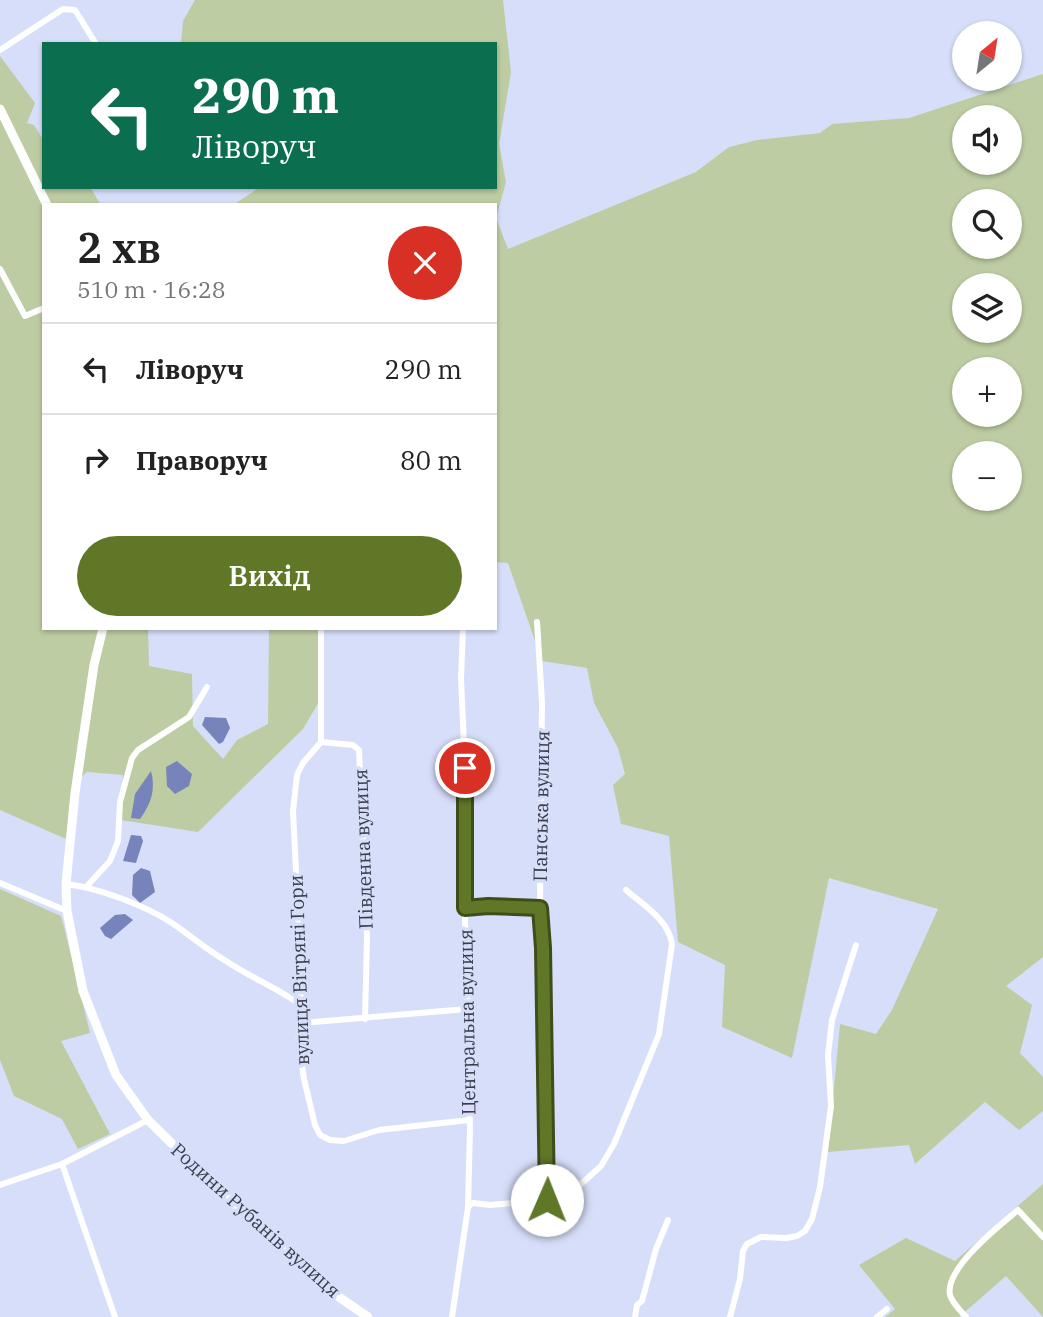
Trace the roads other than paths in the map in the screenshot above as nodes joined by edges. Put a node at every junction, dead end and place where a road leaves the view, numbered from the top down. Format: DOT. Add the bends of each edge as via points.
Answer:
graph roads {
  1 [pos="95,42"];
  2 [pos="0,50"];
  3 [pos="0,109"];
  4 [pos="46,203"];
  5 [pos="0,269"];
  6 [pos="42,308"];
  7 [pos="537,622"];
  8 [pos="103,630"];
  9 [pos="321,630"];
  10 [pos="463,630"];
  11 [pos="207,687"];
  12 [pos="321,742"];
  13 [pos="0,883"];
  14 [pos="66,884"];
  15 [pos="87,887"];
  16 [pos="625,890"];
  17 [pos="465,908"];
  18 [pos="540,908"];
  19 [pos="67,911"];
  20 [pos="856,945"];
  21 [pos="301,1005"];
  22 [pos="467,1009"];
  23 [pos="365,1018"];
  24 [pos="302,1023"];
  25 [pos="148,1120"];
  26 [pos="469,1120"];
  27 [pos="62,1164"];
  28 [pos="0,1185"];
  29 [pos="547,1200"];
  30 [pos="468,1207"];
  31 [pos="668,1220"];
  32 [pos="1043,1237"];
  33 [pos="887,1309"];
  34 [pos="115,1317"];
  35 [pos="368,1317"];
  36 [pos="452,1317"];
  37 [pos="635,1317"];
  38 [pos="730,1317"];
  39 [pos="877,1317"];
  40 [pos="967,1317"];
  1 -- 2 [label="street" via="75,10 69,8"];
  3 -- 4 [label="street"];
  5 -- 6 [label="street" via="25,316"];
  7 -- 18 [label="street, Панська вулиця" via="542,702"];
  8 -- 14 [label="street, Родини Рубанів вулиця" via="77,781"];
  9 -- 12 [label="street"];
  10 -- 17 [label="street, Центральна вулиця"];
  11 -- 15 [label="street" via="189,717 132,758 120,802 118,841 110,861"];
  12 -- 21 [label="street, вулиця Вітряні Гори" via="303,763 295,789"];
  12 -- 23 [label="street, Південна вулиця" via="353,745 359,750 367,937"];
  13 -- 19 [label="street"];
  14 -- 15 [label="street"];
  14 -- 19 [label="street, Родини Рубанів вулиця"];
  15 -- 21 [label="street" via="172,923"];
  16 -- 29 [label="street" via="671,933 659,1034 601,1166 572,1192"];
  17 -- 18 [label="street"];
  17 -- 22 [label="street, Центральна вулиця"];
  18 -- 29 [label="street, Панська вулиця"];
  19 -- 25 [label="street, Родини Рубанів вулиця" via="83,991 116,1075"];
  20 -- 38 [label="street" via="832,1020 828,1055 831,1106 812,1219 797,1236 761,1237 747,1244"];
  21 -- 24 [label="street, вулиця Вітряні Гори"];
  22 -- 23 [label="street"];
  22 -- 26 [label="street, Центральна вулиця"];
  23 -- 24 [label="street"];
  24 -- 26 [label="street, вулиця Вітряні Гори" via="299,1051 320,1135 344,1140 379,1130"];
  25 -- 27 [label="street"];
  25 -- 35 [label="street, Родини Рубанів вулиця" via="336,1296"];
  26 -- 30 [label="street, Центральна вулиця"];
  27 -- 28 [label="street"];
  27 -- 34 [label="street"];
  29 -- 30 [label="street" via="473,1203"];
  30 -- 36 [label="street, Центральна вулиця"];
  31 -- 37 [label="street"];
  32 -- 40 [label="street" via="1018,1210 967,1258 949,1284 950,1297"];
  33 -- 39 [label="street"];
}
